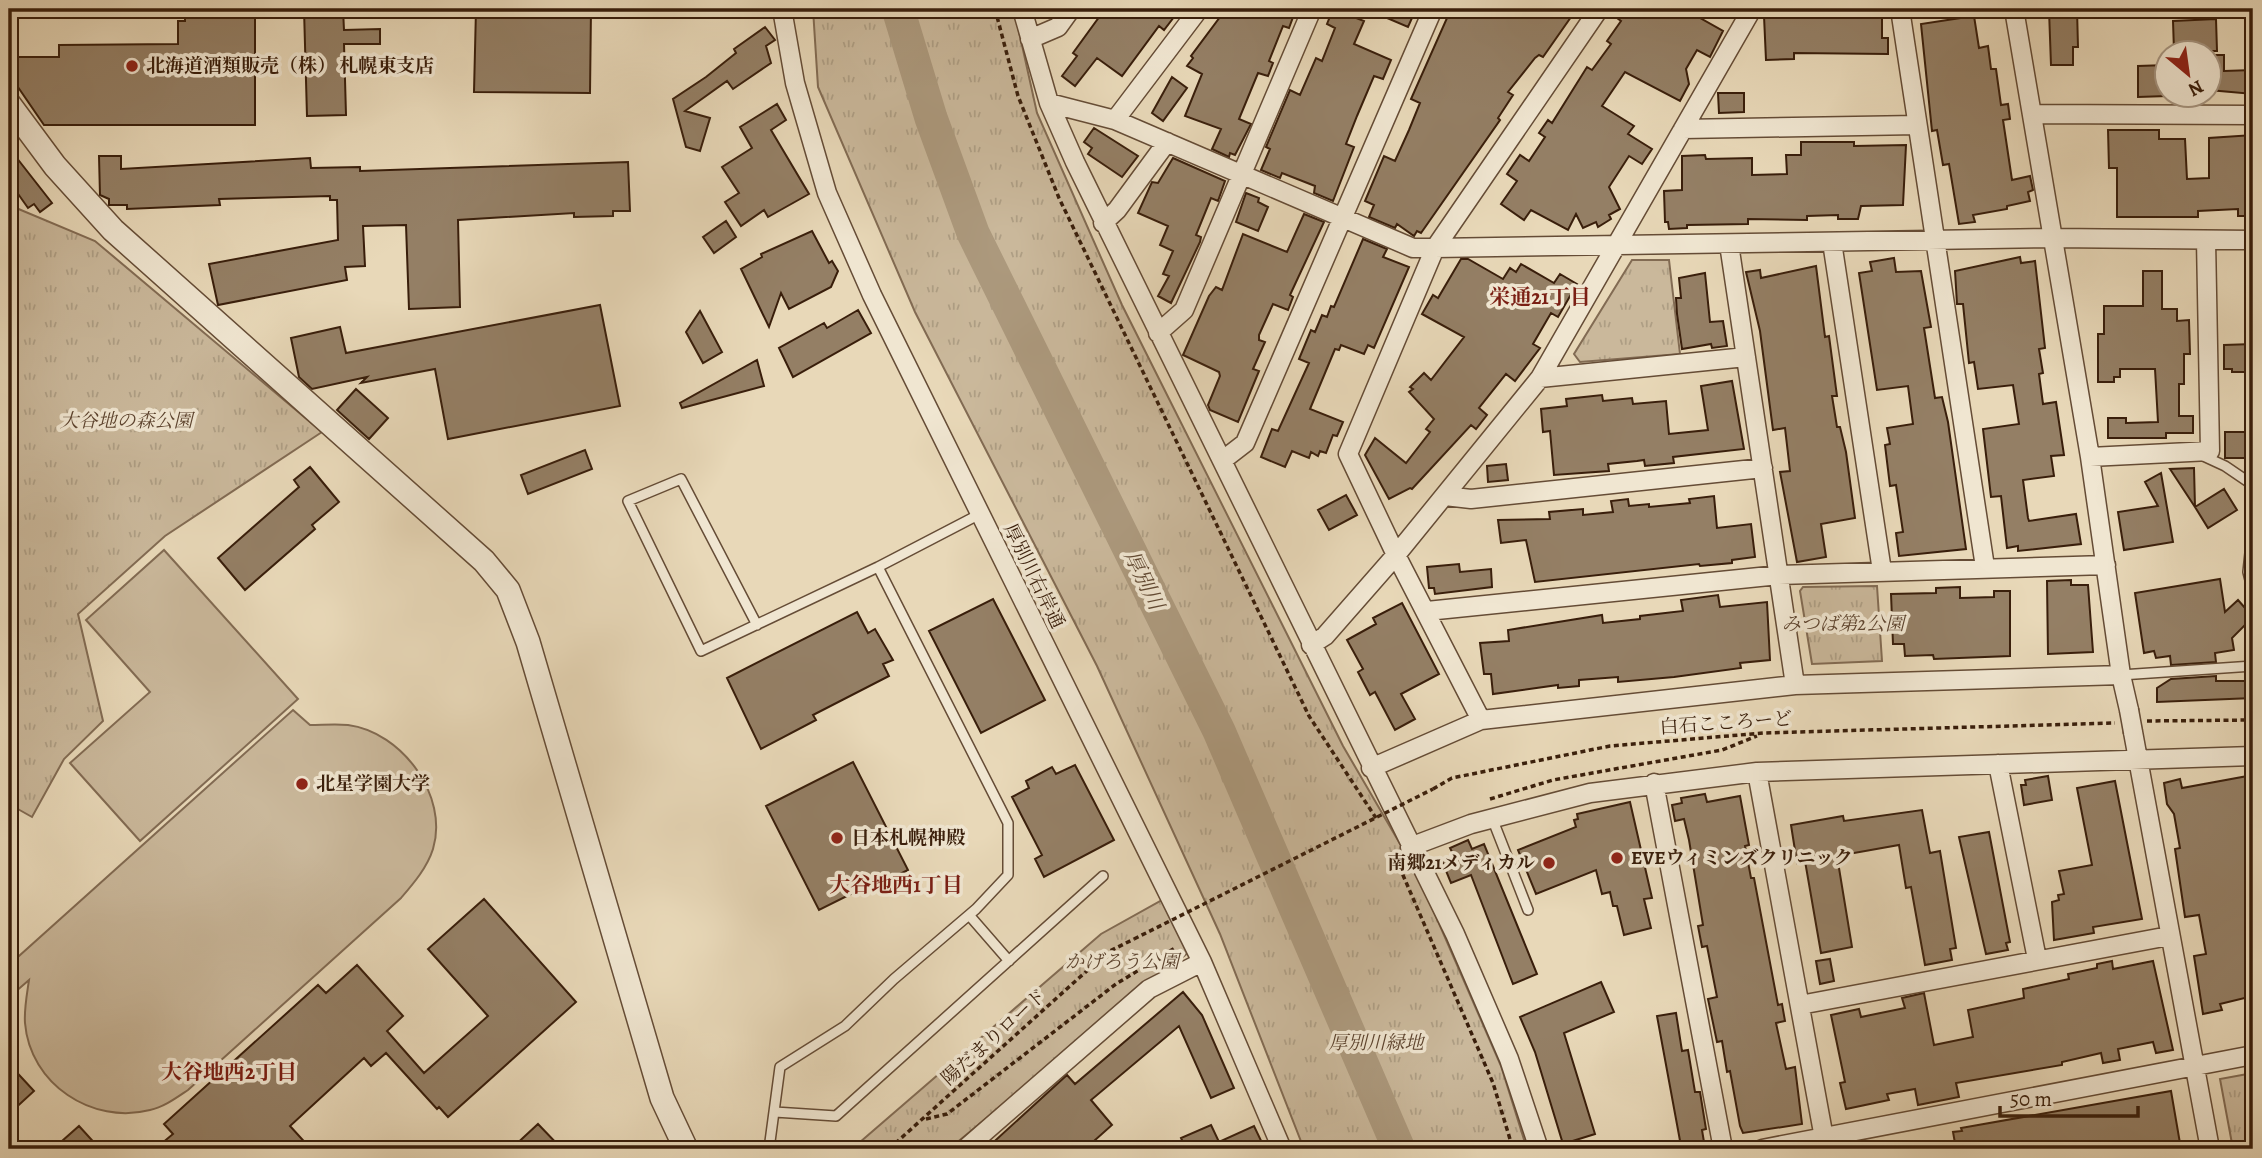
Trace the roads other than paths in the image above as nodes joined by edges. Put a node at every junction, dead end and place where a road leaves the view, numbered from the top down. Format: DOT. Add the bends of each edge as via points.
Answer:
graph roads {
  1 [pos="782,9"];
  2 [pos="1022,9"];
  3 [pos="1071,9"];
  4 [pos="1199,9"];
  5 [pos="1312,9"];
  6 [pos="1433,9"];
  7 [pos="1599,9"];
  8 [pos="1752,9"];
  9 [pos="1900,9"];
  10 [pos="2014,9"];
  11 [pos="1030,39"];
  12 [pos="1049,103"];
  13 [pos="9,104"];
  14 [pos="2032,114"];
  15 [pos="2253,115"];
  16 [pos="1115,120"];
  17 [pos="1917,125"];
  18 [pos="1683,129"];
  19 [pos="1167,142"];
  20 [pos="1241,173"];
  21 [pos="1342,218"];
  22 [pos="1103,223"];
  23 [pos="2054,238"];
  24 [pos="2206,240"];
  25 [pos="2253,240"];
  26 [pos="1936,241"];
  27 [pos="1832,242"];
  28 [pos="1730,244"];
  29 [pos="1615,246"];
  30 [pos="1435,248"];
  31 [pos="1158,333"];
  32 [pos="1746,357"];
  33 [pos="1540,378"];
  34 [pos="2195,452"];
  35 [pos="2090,457"];
  36 [pos="1223,460"];
  37 [pos="1763,468"];
  38 [pos="2253,495"];
  39 [pos="1444,496"];
  40 [pos="980,514"];
  41 [pos="2253,525"];
  42 [pos="1396,555"];
  43 [pos="2106,565"];
  44 [pos="878,567"];
  45 [pos="1986,567"];
  46 [pos="1882,571"];
  47 [pos="1779,575"];
  48 [pos="2253,592"];
  49 [pos="1427,611"];
  50 [pos="757,625"];
  51 [pos="1311,645"];
  52 [pos="2253,666"];
  53 [pos="2121,675"];
  54 [pos="1795,685"];
  55 [pos="1481,720"];
  56 [pos="2253,756"];
  57 [pos="2137,758"];
  58 [pos="1998,764"];
  59 [pos="1371,768"];
  60 [pos="1757,772"];
  61 [pos="1654,783"];
  62 [pos="1492,818"];
  63 [pos="1402,851"];
  64 [pos="1103,876"];
  65 [pos="1528,910"];
  66 [pos="969,915"];
  67 [pos="2169,936"];
  68 [pos="2037,959"];
  69 [pos="1009,961"];
  70 [pos="1202,962"];
  71 [pos="1800,1006"];
  72 [pos="2253,1055"];
  73 [pos="2194,1066"];
  74 [pos="775,1112"];
  75 [pos="1824,1143"];
  76 [pos="686,1149"];
  77 [pos="769,1149"];
  78 [pos="965,1149"];
  79 [pos="1282,1149"];
  80 [pos="1539,1149"];
  81 [pos="1723,1149"];
  82 [pos="1762,1149"];
  83 [pos="2210,1149"];
  1 -- 40 [label="street, 厚別川右岸通" via="795,83 827,193"];
  2 -- 11 [label="street"];
  3 -- 11 [label="street" via="1058,27"];
  4 -- 16 [label="street"];
  5 -- 20 [label="street"];
  6 -- 21 [label="street"];
  7 -- 30 [label="street"];
  8 -- 18 [label="street"];
  9 -- 17 [label="street"];
  10 -- 14 [label="street"];
  11 -- 12 [label="street"];
  12 -- 16 [label="street"];
  12 -- 22 [label="street"];
  13 -- 76 [label="street" via="55,166 113,230 484,561 508,590 528,642 662,1098"];
  14 -- 15 [label="street"];
  14 -- 23 [label="street"];
  16 -- 19 [label="street"];
  17 -- 18 [label="street"];
  17 -- 26 [label="street"];
  18 -- 29 [label="street"];
  19 -- 20 [label="street"];
  19 -- 22 [label="street"];
  20 -- 21 [label="street"];
  20 -- 31 [label="street" via="1184,310"];
  21 -- 30 [label="street" via="1413,248"];
  21 -- 36 [label="street" via="1245,443"];
  22 -- 31 [label="street"];
  23 -- 24 [label="street"];
  23 -- 26 [label="street"];
  23 -- 35 [label="street"];
  24 -- 25 [label="street"];
  24 -- 34 [label="street" via="2210,451"];
  26 -- 27 [label="street"];
  26 -- 45 [label="street"];
  27 -- 28 [label="street"];
  27 -- 46 [label="street"];
  28 -- 29 [label="street"];
  28 -- 32 [label="street"];
  29 -- 30 [label="street"];
  29 -- 33 [label="street"];
  30 -- 42 [label="street" via="1348,454"];
  31 -- 36 [label="street"];
  32 -- 33 [label="street"];
  32 -- 37 [label="street"];
  33 -- 39 [label="street"];
  34 -- 35 [label="street"];
  34 -- 38 [label="lane" via="2250,483"];
  35 -- 43 [label="street"];
  36 -- 51 [label="street"];
  37 -- 39 [label="street" via="1471,499"];
  37 -- 47 [label="street"];
  39 -- 42 [label="street"];
  40 -- 44 [label="lane"];
  40 -- 70 [label="street, 厚別川右岸通"];
  41 -- 48 [label="lane" via="2248,572"];
  42 -- 49 [label="street"];
  42 -- 51 [label="street" via="1325,636"];
  43 -- 45 [label="street"];
  43 -- 53 [label="street"];
  44 -- 50 [label="lane"];
  44 -- 66 [label="lane" via="1008,822 1008,875"];
  45 -- 46 [label="street"];
  46 -- 47 [label="street"];
  47 -- 49 [label="street"];
  47 -- 54 [label="street"];
  49 -- 55 [label="street"];
  50 -- 50 [label="lane" via="701,651 628,500 681,479"];
  51 -- 59 [label="street"];
  52 -- 53 [label="lane"];
  53 -- 54 [label="street"];
  53 -- 57 [label="street"];
  54 -- 55 [label="street"];
  55 -- 59 [label="street"];
  56 -- 57 [label="street"];
  57 -- 58 [label="street"];
  57 -- 67 [label="street"];
  58 -- 60 [label="street"];
  58 -- 68 [label="street"];
  59 -- 63 [label="street"];
  60 -- 61 [label="street"];
  60 -- 71 [label="street"];
  61 -- 62 [label="street" via="1590,793"];
  61 -- 81 [label="street"];
  62 -- 63 [label="street"];
  62 -- 65 [label="lane"];
  63 -- 80 [label="street" via="1455,934 1509,1059"];
  64 -- 69 [label="lane"];
  66 -- 69 [label="lane"];
  66 -- 74 [label="lane" via="845,1026 780,1067"];
  67 -- 68 [label="street"];
  67 -- 73 [label="street"];
  68 -- 71 [label="street"];
  69 -- 74 [label="lane" via="836,1116"];
  70 -- 78 [label="street" via="1149,989"];
  70 -- 79 [label="street, 厚別川右岸通"];
  71 -- 75 [label="street"];
  72 -- 73 [label="street"];
  73 -- 75 [label="street"];
  73 -- 83 [label="street"];
  74 -- 77 [label="lane"];
  75 -- 82 [label="street"];
}
